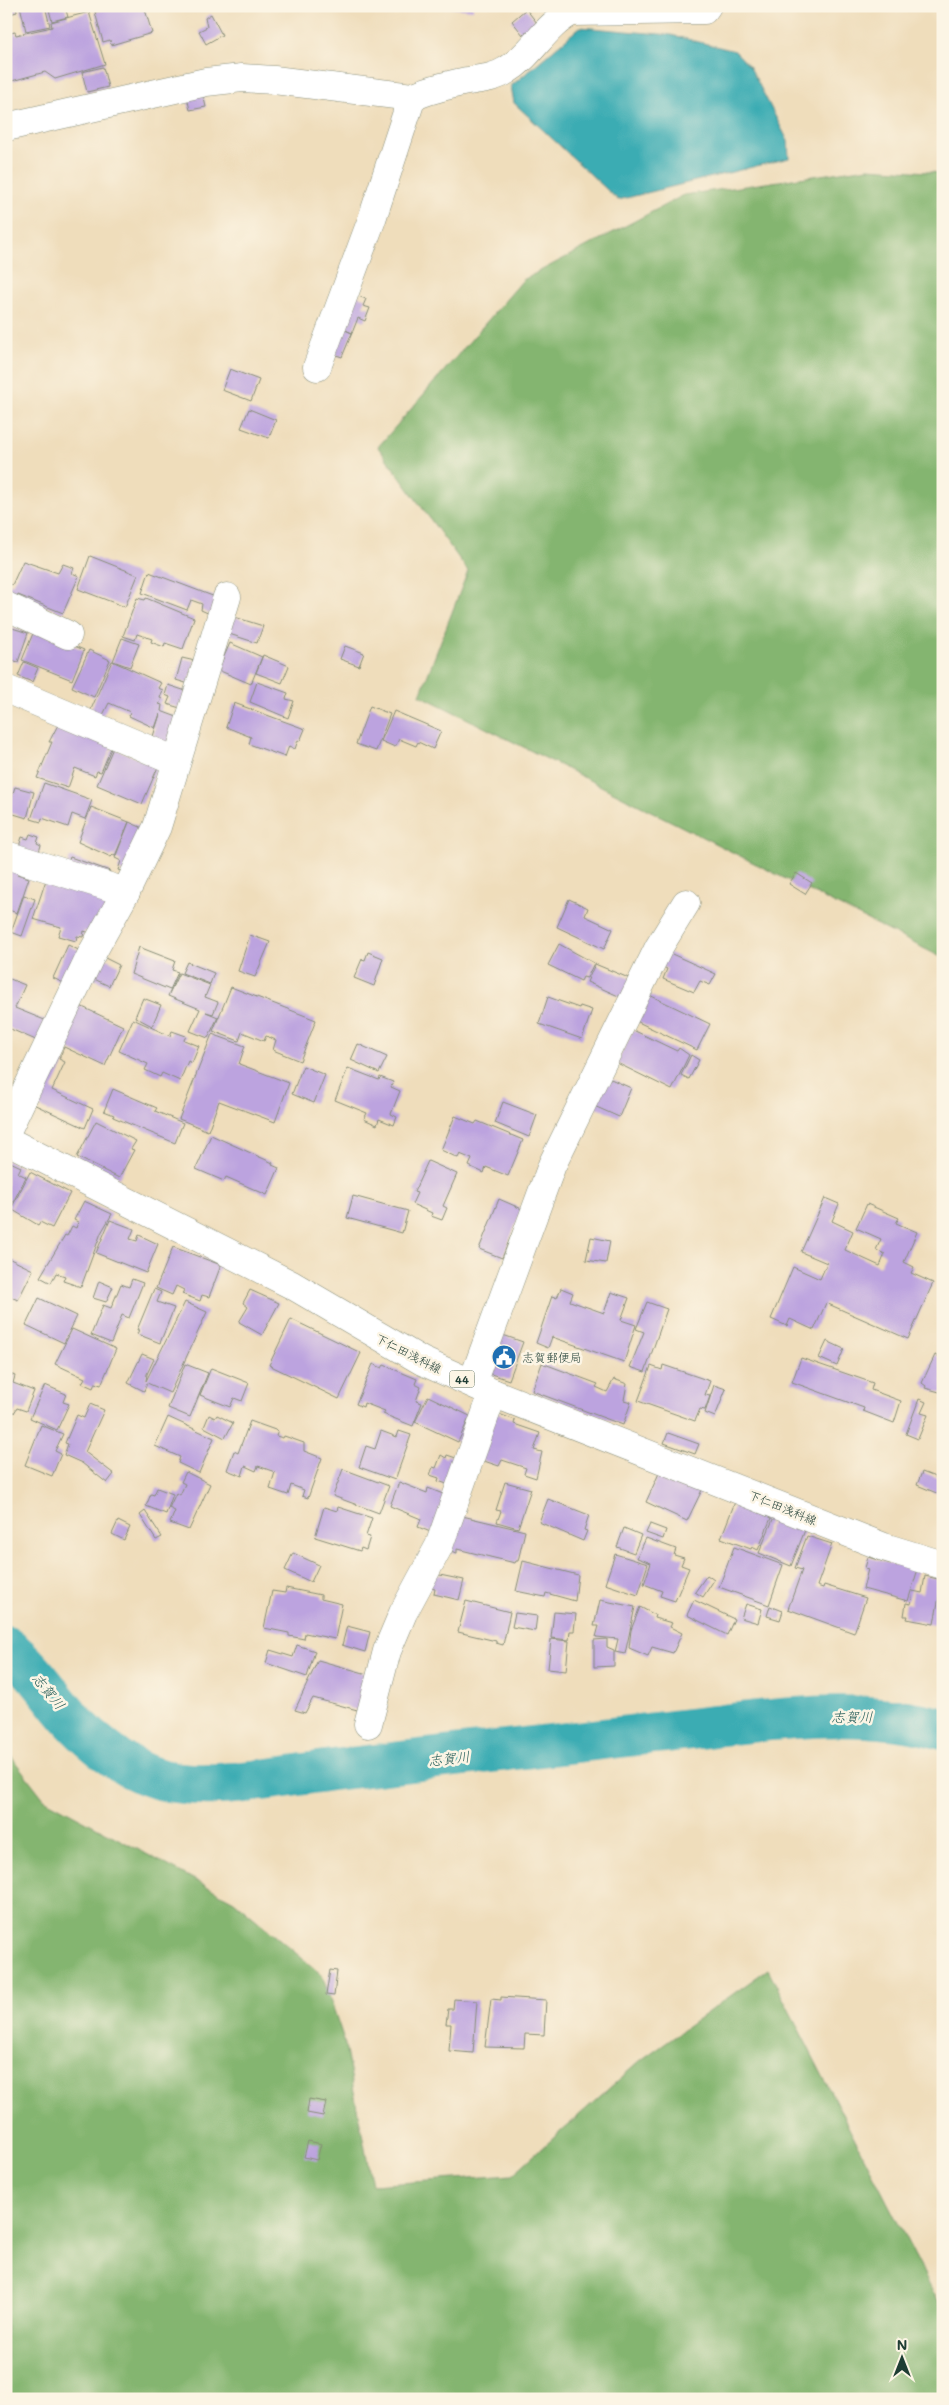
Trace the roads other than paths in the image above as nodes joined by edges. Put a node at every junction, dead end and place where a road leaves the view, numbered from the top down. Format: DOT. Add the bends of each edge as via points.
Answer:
graph roads {
  1 [pos="707,6"];
  2 [pos="412,97"];
  3 [pos="6,127"];
  4 [pos="317,367"];
  5 [pos="227,597"];
  6 [pos="6,606"];
  7 [pos="68,635"];
  8 [pos="6,689"];
  9 [pos="176,761"];
  10 [pos="6,855"];
  11 [pos="126,892"];
  12 [pos="686,903"];
  13 [pos="6,1134"];
  14 [pos="6,1140"];
  15 [pos="482,1388"];
  16 [pos="943,1565"];
  17 [pos="368,1724"];
  1 -- 2 [label="street" via="704,10 572,12 555,23 521,60 506,71 489,78 430,89"];
  2 -- 3 [label="street" via="242,78 206,82"];
  2 -- 4 [label="street" via="372,219"];
  5 -- 9 [label="street"];
  6 -- 7 [label="street"];
  8 -- 9 [label="street"];
  9 -- 11 [label="street" via="157,827"];
  10 -- 11 [label="street"];
  11 -- 13 [label="street" via="91,955"];
  12 -- 15 [label="street" via="659,947 552,1165"];
  14 -- 15 [label="street, 下仁田浅科線 / 44" via="229,1251 414,1357"];
  15 -- 16 [label="street, 下仁田浅科線 / 44" via="884,1547"];
  15 -- 17 [label="street" via="439,1546 403,1613 387,1651"];
}
